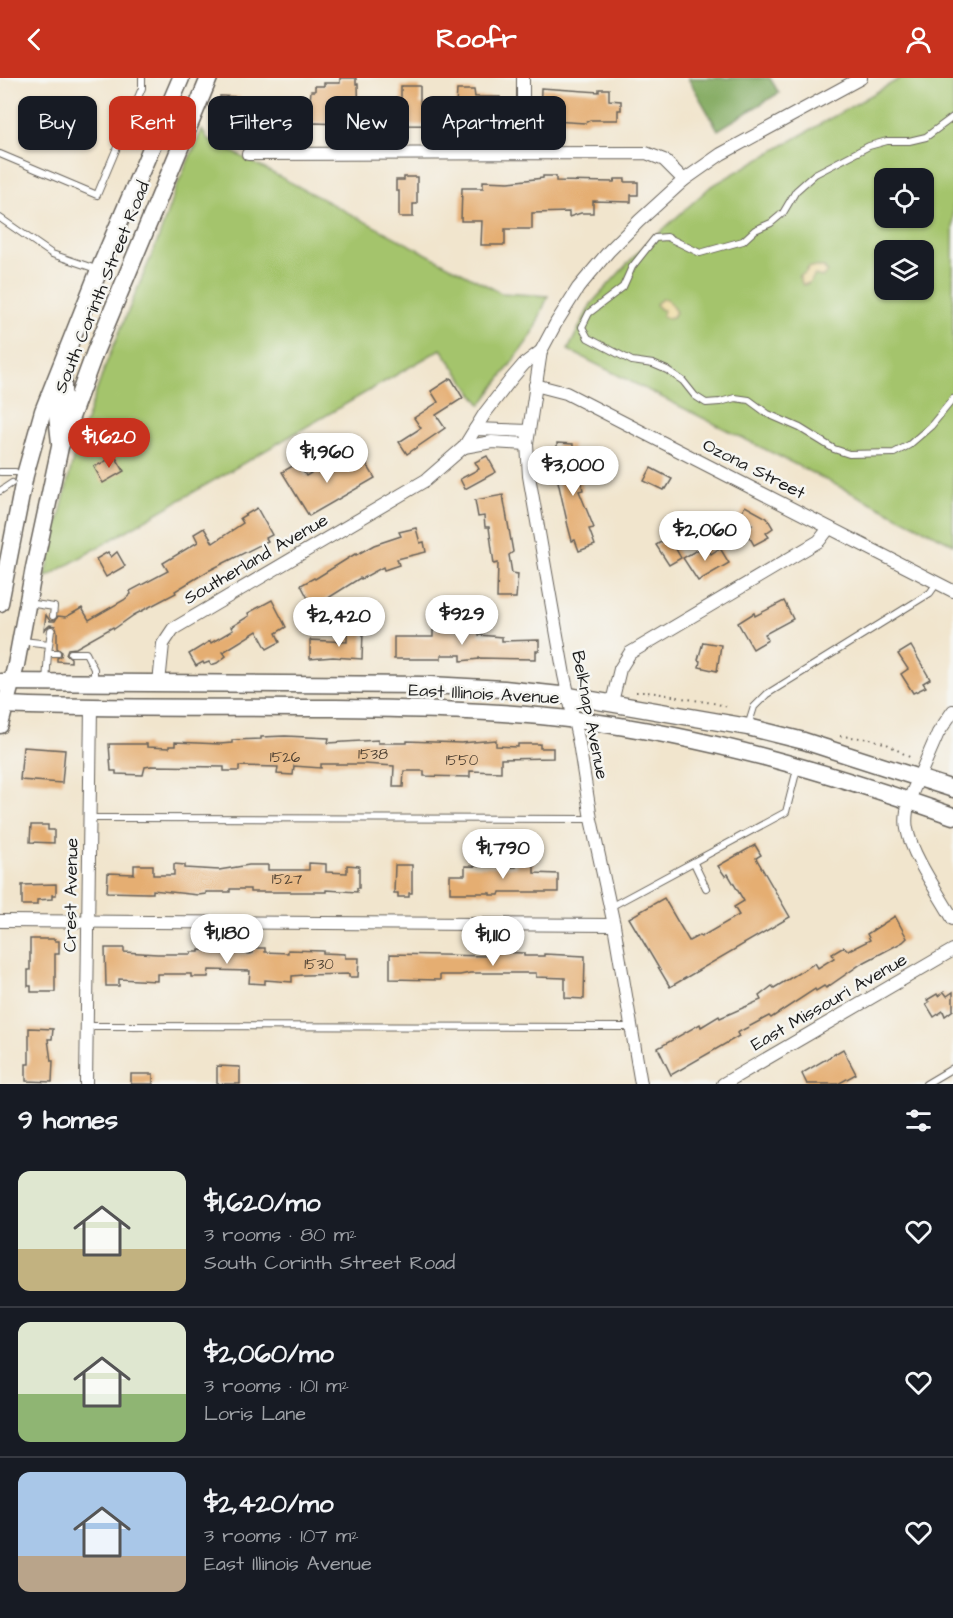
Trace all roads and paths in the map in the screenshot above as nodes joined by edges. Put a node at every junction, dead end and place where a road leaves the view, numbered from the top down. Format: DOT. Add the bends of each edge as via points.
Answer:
graph roads {
  1 [pos="142,78"];
  2 [pos="181,78"];
  3 [pos="208,78"];
  4 [pos="523,78"];
  5 [pos="861,78"];
  6 [pos="953,117"];
  7 [pos="523,153"];
  8 [pos="0,154"];
  9 [pos="248,154"];
  10 [pos="684,180"];
  11 [pos="0,218"];
  12 [pos="99,270"];
  13 [pos="124,280"];
  14 [pos="541,351"];
  15 [pos="63,361"];
  16 [pos="535,385"];
  17 [pos="953,399"];
  18 [pos="475,429"];
  19 [pos="529,430"];
  20 [pos="527,444"];
  21 [pos="60,447"];
  22 [pos="464,447"];
  23 [pos="0,472"];
  24 [pos="17,476"];
  25 [pos="52,481"];
  26 [pos="0,491"];
  27 [pos="829,528"];
  28 [pos="3,572"];
  29 [pos="937,583"];
  30 [pos="953,591"];
  31 [pos="0,599"];
  32 [pos="28,603"];
  33 [pos="53,616"];
  34 [pos="51,630"];
  35 [pos="21,641"];
  36 [pos="49,644"];
  37 [pos="48,653"];
  38 [pos="57,653"];
  39 [pos="71,653"];
  40 [pos="6,682"];
  41 [pos="46,682"];
  42 [pos="94,683"];
  43 [pos="159,683"];
  44 [pos="273,684"];
  45 [pos="569,696"];
  46 [pos="612,702"];
  47 [pos="3,705"];
  48 [pos="91,706"];
  49 [pos="274,708"];
  50 [pos="953,711"];
  51 [pos="575,720"];
  52 [pos="0,725"];
  53 [pos="748,727"];
  54 [pos="804,741"];
  55 [pos="798,766"];
  56 [pos="918,778"];
  57 [pos="953,789"];
  58 [pos="909,800"];
  59 [pos="953,816"];
  60 [pos="90,818"];
  61 [pos="591,819"];
  62 [pos="693,863"];
  63 [pos="706,888"];
  64 [pos="610,907"];
  65 [pos="953,919"];
  66 [pos="0,921"];
  67 [pos="88,921"];
  68 [pos="614,925"];
  69 [pos="953,950"];
  70 [pos="87,1026"];
  71 [pos="631,1027"];
  72 [pos="953,1068"];
  73 [pos="86,1084"];
  74 [pos="641,1084"];
  75 [pos="723,1084"];
  76 [pos="926,1084"];
  1 -- 8 [label="lane" via="142,88 97,195"];
  2 -- 12 [label="main road, South Corinth Street Road"];
  3 -- 13 [label="main road, South Corinth Street Road"];
  4 -- 7 [label="street"];
  5 -- 10 [label="street, Southerland Avenue" via="721,154"];
  6 -- 17 [label="lane" via="926,137 869,146 815,174 796,191 783,213 743,241 700,253 667,237 656,238 632,267 623,287 589,313 582,327 588,338 632,361 667,370 706,403 749,400 768,414 849,454 894,453 931,426"];
  7 -- 9 [label="street"];
  7 -- 10 [label="street" via="646,153 664,160"];
  10 -- 14 [label="street, Southerland Avenue" via="609,251 578,288"];
  11 -- 12 [label="lane" via="52,254"];
  12 -- 13 [label="main road"];
  12 -- 15 [label="main road, South Corinth Street Road"];
  13 -- 21 [label="main road, South Corinth Street Road"];
  14 -- 16 [label="street, Belknap Avenue"];
  14 -- 18 [label="street, Southerland Avenue" via="524,364"];
  15 -- 21 [label="main road" via="63,399 57,415"];
  15 -- 24 [label="main road, South Corinth Street Road"];
  16 -- 19 [label="street, Belknap Avenue"];
  16 -- 27 [label="street, Ozona Street" via="566,393"];
  18 -- 19 [label="street"];
  18 -- 22 [label="street, Southerland Avenue"];
  19 -- 20 [label="street, Belknap Avenue"];
  20 -- 22 [label="street" via="492,442"];
  20 -- 45 [label="street, Belknap Avenue" via="529,476"];
  21 -- 25 [label="main road, South Corinth Street Road"];
  22 -- 43 [label="street, Southerland Avenue" via="426,480 173,629 163,645"];
  23 -- 24 [label="lane"];
  24 -- 25 [label="main road"];
  24 -- 26 [label="lane"];
  24 -- 28 [label="main road, South Corinth Street Road"];
  25 -- 32 [label="main road, South Corinth Street Road"];
  27 -- 29 [label="street, Ozona Street"];
  27 -- 46 [label="street" via="819,541 630,654 620,669"];
  28 -- 31 [label="main road, South Corinth Street Road"];
  29 -- 30 [label="street, Ozona Street"];
  29 -- 53 [label="lane" via="930,592 767,694 754,707"];
  32 -- 33 [label="lane" via="54,607"];
  32 -- 35 [label="main road, South Corinth Street Road"];
  34 -- 36 [label="lane"];
  35 -- 36 [label="lane"];
  35 -- 40 [label="main road, South Corinth Street Road"];
  36 -- 37 [label="lane"];
  37 -- 38 [label="lane"];
  37 -- 41 [label="lane"];
  39 -- 42 [label="lane" via="86,653 94,669"];
  40 -- 41 [label="main road, East Illinois Avenue"];
  40 -- 47 [label="main road, South Corinth Street Road"];
  41 -- 42 [label="main road, East Illinois Avenue"];
  42 -- 43 [label="main road, East Illinois Avenue"];
  43 -- 44 [label="main road, East Illinois Avenue"];
  44 -- 45 [label="main road, East Illinois Avenue" via="430,685"];
  44 -- 49 [label="main road"];
  45 -- 46 [label="main road, East Illinois Avenue"];
  45 -- 51 [label="street, Belknap Avenue"];
  46 -- 53 [label="main road, East Illinois Avenue"];
  47 -- 48 [label="main road, East Illinois Avenue"];
  47 -- 52 [label="main road, South Corinth Street Road"];
  48 -- 49 [label="main road, East Illinois Avenue"];
  48 -- 60 [label="street, Crest Avenue"];
  49 -- 51 [label="main road, East Illinois Avenue" via="445,709"];
  50 -- 56 [label="street" via="938,733"];
  51 -- 55 [label="main road, East Illinois Avenue" via="702,742"];
  51 -- 61 [label="street, Belknap Avenue"];
  53 -- 54 [label="main road, East Illinois Avenue"];
  54 -- 55 [label="main road"];
  54 -- 56 [label="main road, East Illinois Avenue"];
  55 -- 58 [label="main road, East Illinois Avenue"];
  55 -- 62 [label="lane" via="786,812"];
  56 -- 57 [label="main road, East Illinois Avenue"];
  56 -- 58 [label="street"];
  58 -- 59 [label="main road, East Illinois Avenue"];
  58 -- 65 [label="street" via="906,828 914,850"];
  60 -- 61 [label="lane"];
  60 -- 67 [label="street, Crest Avenue"];
  61 -- 64 [label="street, Belknap Avenue"];
  62 -- 63 [label="lane"];
  62 -- 64 [label="lane"];
  64 -- 68 [label="street, Belknap Avenue"];
  66 -- 67 [label="street"];
  67 -- 68 [label="street"];
  67 -- 70 [label="street, Crest Avenue"];
  68 -- 71 [label="street, Belknap Avenue"];
  69 -- 75 [label="street, East Missouri Avenue"];
  70 -- 71 [label="lane"];
  70 -- 73 [label="street, Crest Avenue"];
  71 -- 74 [label="street, Belknap Avenue"];
  72 -- 76 [label="lane"];
}
